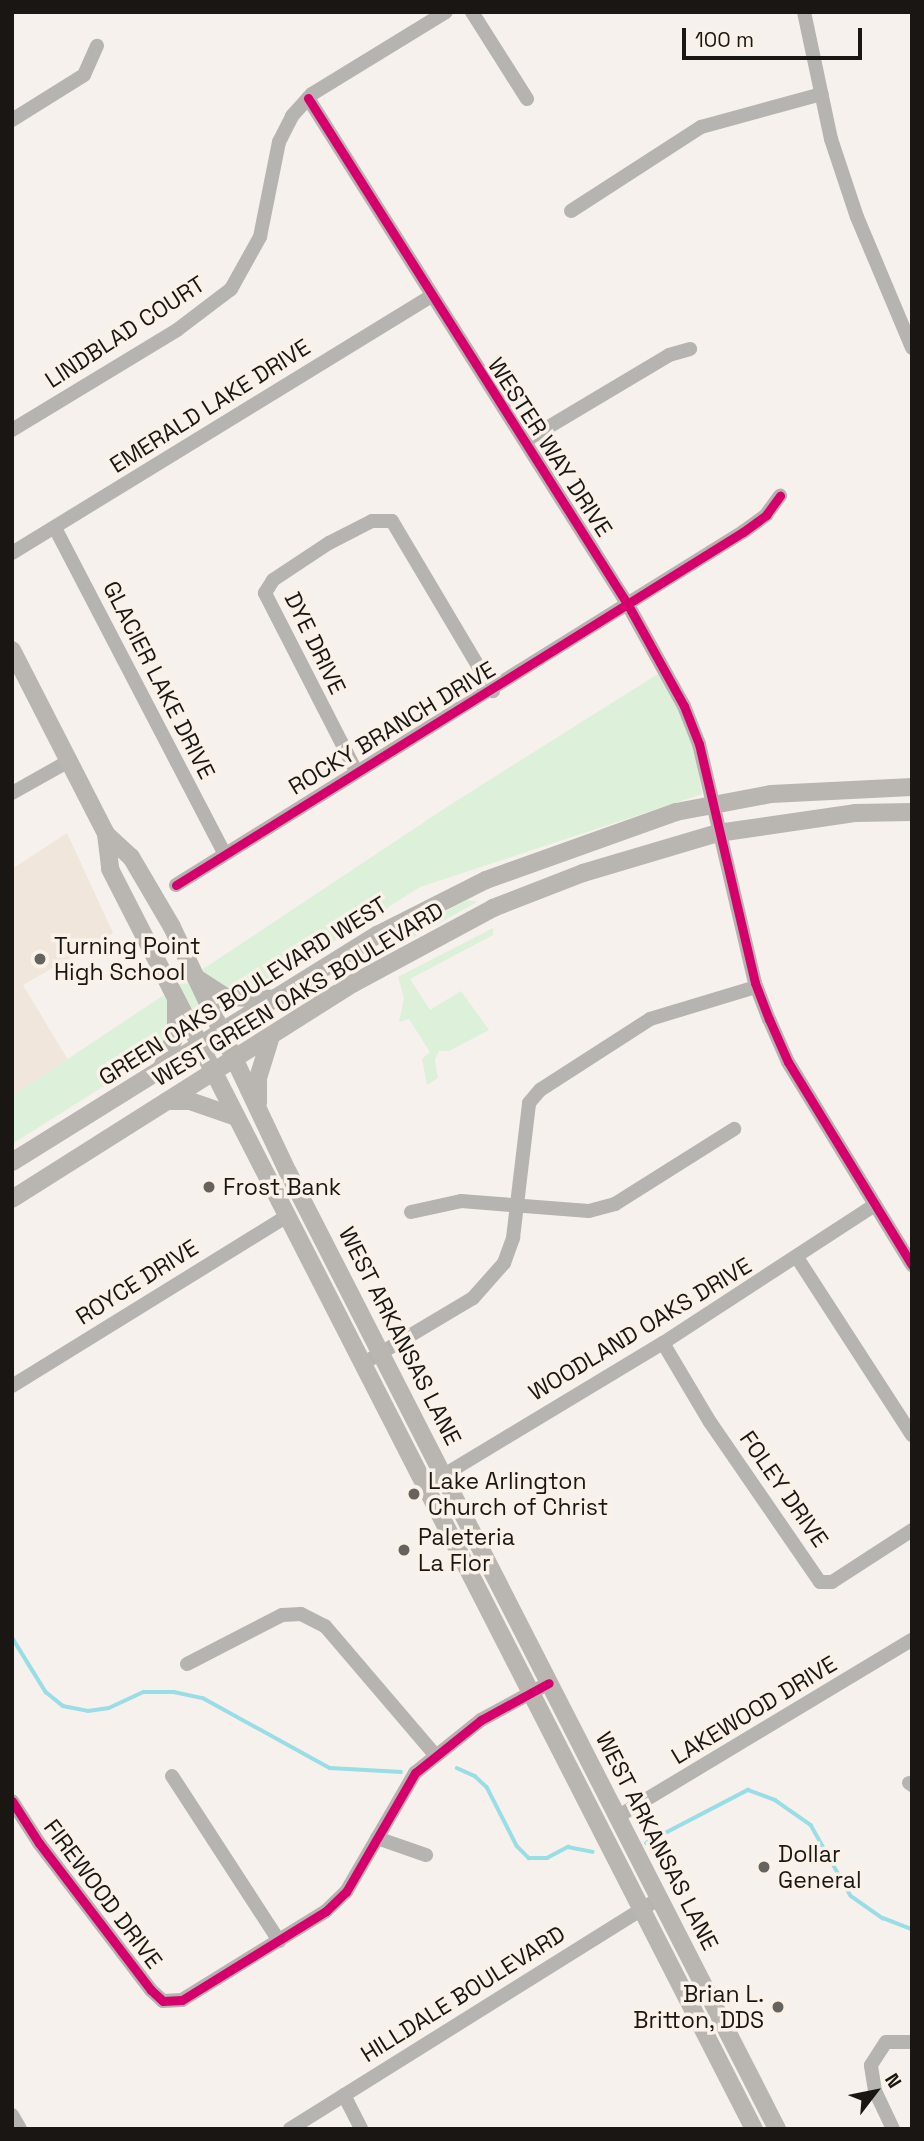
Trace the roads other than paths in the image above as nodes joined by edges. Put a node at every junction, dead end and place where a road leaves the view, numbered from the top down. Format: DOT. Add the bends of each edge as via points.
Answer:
graph roads {
  1 [pos="446,12"];
  2 [pos="472,12"];
  3 [pos="804,12"];
  4 [pos="97,46"];
  5 [pos="822,94"];
  6 [pos="308,98"];
  7 [pos="527,99"];
  8 [pos="12,120"];
  9 [pos="571,211"];
  10 [pos="430,297"];
  11 [pos="912,348"];
  12 [pos="690,349"];
  13 [pos="12,430"];
  14 [pos="525,442"];
  15 [pos="780,496"];
  16 [pos="55,528"];
  17 [pos="12,553"];
  18 [pos="628,605"];
  19 [pos="12,650"];
  20 [pos="493,691"];
  21 [pos="69,761"];
  22 [pos="356,771"];
  23 [pos="912,787"];
  24 [pos="12,793"];
  25 [pos="713,804"];
  26 [pos="912,812"];
  27 [pos="718,834"];
  28 [pos="106,835"];
  29 [pos="223,852"];
  30 [pos="486,880"];
  31 [pos="176,885"];
  32 [pos="493,908"];
  33 [pos="197,978"];
  34 [pos="756,986"];
  35 [pos="174,992"];
  36 [pos="276,999"];
  37 [pos="222,1034"];
  38 [pos="271,1036"];
  39 [pos="202,1046"];
  40 [pos="233,1059"];
  41 [pos="214,1071"];
  42 [pos="159,1073"];
  43 [pos="167,1101"];
  44 [pos="258,1107"];
  45 [pos="236,1117"];
  46 [pos="733,1129"];
  47 [pos="12,1162"];
  48 [pos="12,1199"];
  49 [pos="517,1204"];
  50 [pos="875,1205"];
  51 [pos="411,1212"];
  52 [pos="287,1216"];
  53 [pos="798,1259"];
  54 [pos="912,1265"];
  55 [pos="343,1279"];
  56 [pos="325,1289"];
  57 [pos="663,1343"];
  58 [pos="382,1353"];
  59 [pos="364,1363"];
  60 [pos="12,1387"];
  61 [pos="912,1435"];
  62 [pos="444,1475"];
  63 [pos="429,1492"];
  64 [pos="912,1530"];
  65 [pos="912,1640"];
  66 [pos="187,1664"];
  67 [pos="549,1684"];
  68 [pos="531,1692"];
  69 [pos="435,1755"];
  70 [pos="172,1776"];
  71 [pos="12,1801"];
  72 [pos="617,1817"];
  73 [pos="377,1838"];
  74 [pos="425,1855"];
  75 [pos="659,1898"];
  76 [pos="642,1909"];
  77 [pos="279,1941"];
  78 [pos="910,2042"];
  79 [pos="344,2095"];
  80 [pos="290,2129"];
  81 [pos="361,2129"];
  82 [pos="754,2129"];
  83 [pos="777,2129"];
  84 [pos="893,2129"];
  1 -- 6 [label="street, LINDBLAD COURT"];
  2 -- 7 [label="street"];
  3 -- 5 [label="street"];
  4 -- 8 [label="street" via="83,75"];
  5 -- 9 [label="street" via="701,127"];
  5 -- 11 [label="street" via="857,217"];
  6 -- 10 [label="street, WESTER WAY DRIVE"];
  6 -- 13 [label="street, LINDBLAD COURT" via="279,142 260,237 231,289 177,330"];
  10 -- 14 [label="street, WESTER WAY DRIVE"];
  10 -- 16 [label="street, EMERALD LAKE DRIVE"];
  12 -- 14 [label="street" via="669,355"];
  14 -- 18 [label="street, WESTER WAY DRIVE"];
  15 -- 18 [label="street, ROCKY BRANCH DRIVE" via="766,516"];
  16 -- 17 [label="street, EMERALD LAKE DRIVE"];
  16 -- 29 [label="street, GLACIER LAKE DRIVE"];
  18 -- 20 [label="street, ROCKY BRANCH DRIVE"];
  18 -- 25 [label="street, WESTER WAY DRIVE" via="684,706"];
  19 -- 21 [label="main road, WEST ARKANSAS LANE"];
  20 -- 22 [label="street, ROCKY BRANCH DRIVE"];
  20 -- 22 [label="street, DYE DRIVE" via="407,540 389,519 372,521 328,543 273,580 265,593"];
  21 -- 24 [label="street"];
  21 -- 28 [label="main road, WEST ARKANSAS LANE"];
  22 -- 29 [label="street, ROCKY BRANCH DRIVE"];
  23 -- 25 [label="main road, GREEN OAKS BOULEVARD WEST" via="822,789"];
  25 -- 27 [label="street, WESTER WAY DRIVE"];
  25 -- 30 [label="main road, GREEN OAKS BOULEVARD WEST" via="612,832"];
  26 -- 27 [label="main road, WEST GREEN OAKS BOULEVARD" via="855,813"];
  27 -- 32 [label="main road, WEST GREEN OAKS BOULEVARD" via="583,873"];
  27 -- 34 [label="street, WESTER WAY DRIVE"];
  28 -- 33 [label="main road, WEST ARKANSAS LANE" via="131,857"];
  28 -- 35 [label="main road, WEST ARKANSAS LANE" via="110,869"];
  29 -- 31 [label="street, ROCKY BRANCH DRIVE"];
  30 -- 32 [label="main road"];
  30 -- 36 [label="main road, GREEN OAKS BOULEVARD WEST" via="377,935"];
  32 -- 38 [label="main road, WEST GREEN OAKS BOULEVARD" via="381,968"];
  33 -- 36 [label="main road" via="226,997"];
  33 -- 37 [label="main road, WEST ARKANSAS LANE"];
  34 -- 49 [label="street" via="650,1019 540,1090 529,1103"];
  34 -- 50 [label="street, WESTER WAY DRIVE" via="788,1062"];
  35 -- 39 [label="main road, WEST ARKANSAS LANE"];
  35 -- 42 [label="main road" via="176,1034"];
  36 -- 37 [label="main road, GREEN OAKS BOULEVARD WEST"];
  37 -- 39 [label="main road, GREEN OAKS BOULEVARD WEST"];
  37 -- 40 [label="main road, WEST ARKANSAS LANE"];
  38 -- 40 [label="main road, WEST GREEN OAKS BOULEVARD"];
  38 -- 44 [label="main road" via="258,1078"];
  39 -- 41 [label="main road, WEST ARKANSAS LANE"];
  39 -- 42 [label="main road, GREEN OAKS BOULEVARD WEST"];
  40 -- 41 [label="main road, WEST GREEN OAKS BOULEVARD"];
  40 -- 44 [label="main road, WEST ARKANSAS LANE"];
  41 -- 43 [label="main road, WEST GREEN OAKS BOULEVARD"];
  41 -- 45 [label="main road, WEST ARKANSAS LANE"];
  42 -- 47 [label="main road, GREEN OAKS BOULEVARD WEST"];
  43 -- 45 [label="main road" via="190,1101"];
  43 -- 48 [label="main road, WEST GREEN OAKS BOULEVARD"];
  44 -- 55 [label="main road, WEST ARKANSAS LANE"];
  45 -- 52 [label="main road, WEST ARKANSAS LANE"];
  46 -- 49 [label="street" via="615,1204 589,1211"];
  49 -- 51 [label="street" via="461,1201"];
  49 -- 58 [label="street" via="513,1238 490,1282"];
  50 -- 53 [label="street, WOODLAND OAKS DRIVE"];
  50 -- 54 [label="street, WESTER WAY DRIVE"];
  52 -- 56 [label="main road, WEST ARKANSAS LANE"];
  52 -- 60 [label="street, ROYCE DRIVE"];
  53 -- 57 [label="street, WOODLAND OAKS DRIVE"];
  53 -- 61 [label="street"];
  55 -- 56 [label="main road"];
  55 -- 58 [label="main road, WEST ARKANSAS LANE"];
  56 -- 59 [label="main road, WEST ARKANSAS LANE"];
  57 -- 62 [label="street, WOODLAND OAKS DRIVE"];
  57 -- 64 [label="street, FOLEY DRIVE" via="710,1422 820,1582 832,1582"];
  58 -- 59 [label="street"];
  58 -- 62 [label="main road, WEST ARKANSAS LANE"];
  59 -- 63 [label="main road, WEST ARKANSAS LANE"];
  62 -- 63 [label="street, WOODLAND OAKS DRIVE"];
  62 -- 67 [label="main road, WEST ARKANSAS LANE"];
  63 -- 68 [label="main road, WEST ARKANSAS LANE"];
  65 -- 72 [label="street, LAKEWOOD DRIVE"];
  66 -- 69 [label="street" via="282,1615 309,1617 325,1626"];
  67 -- 68 [label="street"];
  67 -- 72 [label="main road, WEST ARKANSAS LANE"];
  68 -- 69 [label="street" via="481,1720"];
  68 -- 76 [label="main road, WEST ARKANSAS LANE"];
  69 -- 73 [label="street" via="415,1773"];
  70 -- 77 [label="street"];
  71 -- 77 [label="street, FIREWOOD DRIVE" via="151,1990 172,2002 183,2000"];
  72 -- 75 [label="main road, WEST ARKANSAS LANE"];
  73 -- 74 [label="street"];
  73 -- 77 [label="street" via="346,1892 327,1911"];
  75 -- 76 [label="street, HILLDALE BOULEVARD"];
  75 -- 83 [label="main road, WEST ARKANSAS LANE"];
  76 -- 79 [label="street, HILLDALE BOULEVARD"];
  76 -- 82 [label="main road, WEST ARKANSAS LANE"];
  78 -- 84 [label="street" via="886,2042 871,2065 875,2091"];
  79 -- 80 [label="street, HILLDALE BOULEVARD"];
  79 -- 81 [label="street"];
}
